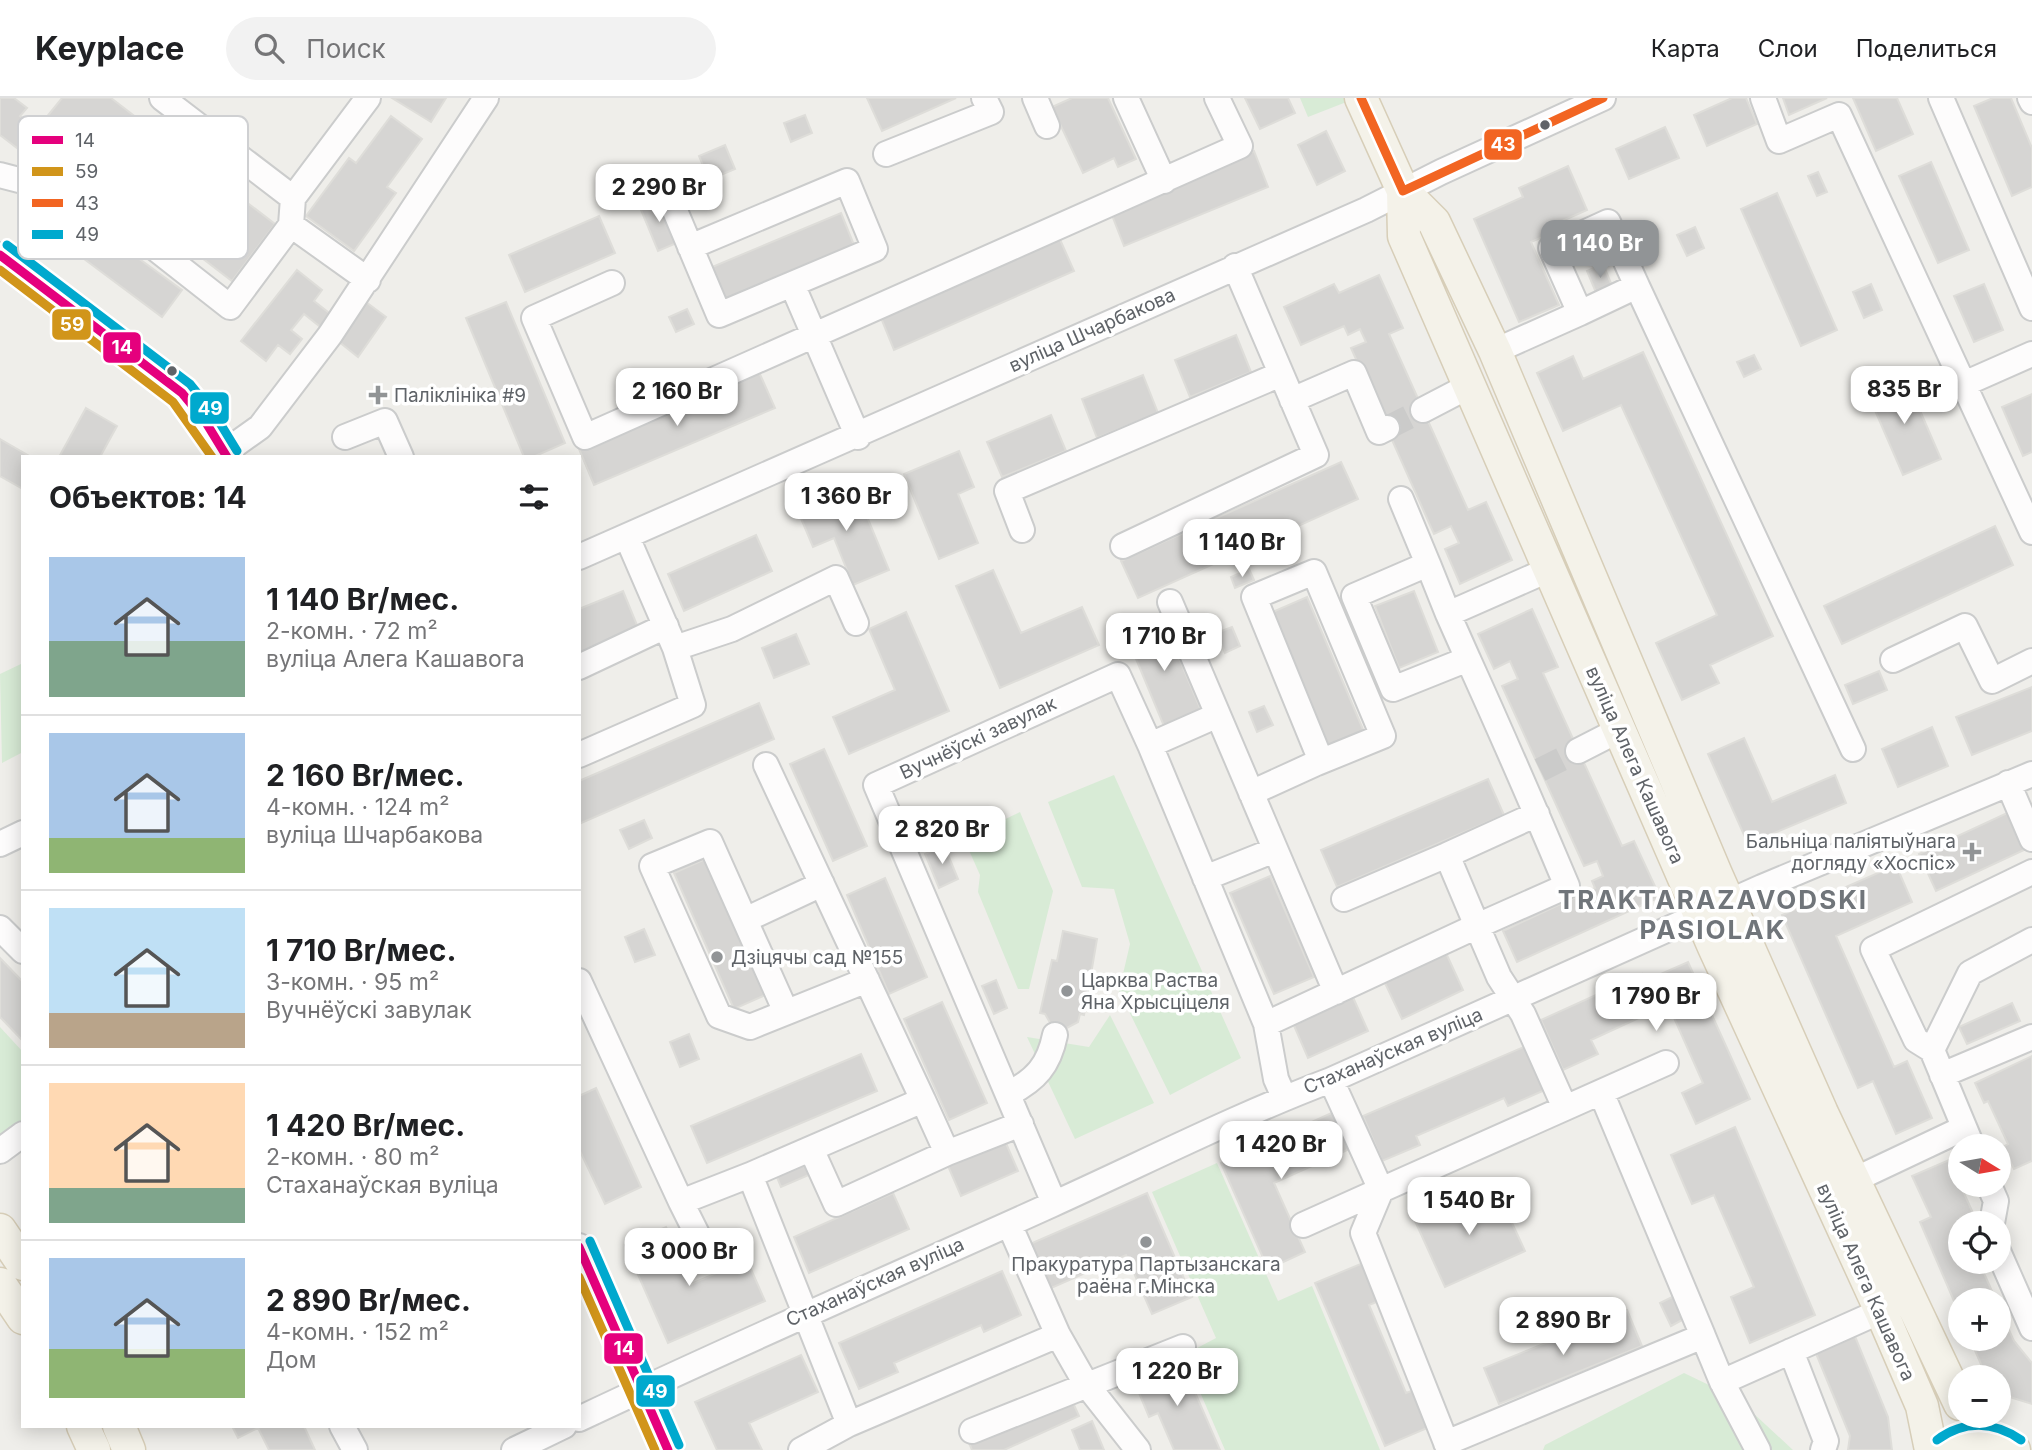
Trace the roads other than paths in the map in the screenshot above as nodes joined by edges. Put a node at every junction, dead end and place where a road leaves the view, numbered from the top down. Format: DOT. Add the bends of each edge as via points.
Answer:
graph roads {
  1 [pos="162,98"];
  2 [pos="368,98"];
  3 [pos="486,98"];
  4 [pos="984,98"];
  5 [pos="1035,98"];
  6 [pos="1126,98"];
  7 [pos="1217,98"];
  8 [pos="1361,98"];
  9 [pos="1603,98"];
  10 [pos="1763,98"];
  11 [pos="1941,98"];
  12 [pos="186,116"];
  13 [pos="1047,126"];
  14 [pos="886,154"];
  15 [pos="248,164"];
  16 [pos="0,175"];
  17 [pos="18,180"];
  18 [pos="1164,181"];
  19 [pos="665,187"];
  20 [pos="1403,191"];
  21 [pos="293,198"];
  22 [pos="290,225"];
  23 [pos="690,247"];
  24 [pos="0,255"];
  25 [pos="169,259"];
  26 [pos="1235,266"];
  27 [pos="368,280"];
  28 [pos="612,283"];
  29 [pos="792,284"];
  30 [pos="1637,286"];
  31 [pos="2032,308"];
  32 [pos="1580,313"];
  33 [pos="815,337"];
  34 [pos="1495,351"];
  35 [pos="2032,354"];
  36 [pos="1281,374"];
  37 [pos="1964,384"];
  38 [pos="1471,385"];
  39 [pos="1292,400"];
  40 [pos="1423,410"];
  41 [pos="1387,428"];
  42 [pos="858,437"];
  43 [pos="345,438"];
  44 [pos="226,454"];
  45 [pos="400,455"];
  46 [pos="1401,499"];
  47 [pos="1022,530"];
  48 [pos="2032,532"];
  49 [pos="627,537"];
  50 [pos="1123,546"];
  51 [pos="581,556"];
  52 [pos="1428,564"];
  53 [pos="1548,570"];
  54 [pos="1170,602"];
  55 [pos="1448,614"];
  56 [pos="856,623"];
  57 [pos="670,637"];
  58 [pos="1468,659"];
  59 [pos="1893,660"];
  60 [pos="2032,661"];
  61 [pos="581,666"];
  62 [pos="1218,715"];
  63 [pos="1619,730"];
  64 [pos="1150,745"];
  65 [pos="1853,749"];
  66 [pos="1578,751"];
  67 [pos="581,754"];
  68 [pos="1317,763"];
  69 [pos="766,765"];
  70 [pos="2032,774"];
  71 [pos="2008,783"];
  72 [pos="1251,793"];
  73 [pos="1537,814"];
  74 [pos="21,834"];
  75 [pos="2032,839"];
  76 [pos="0,844"];
  77 [pos="1275,849"];
  78 [pos="1447,855"];
  79 [pos="2032,872"];
  80 [pos="1205,878"];
  81 [pos="822,884"];
  82 [pos="1343,899"];
  83 [pos="1714,909"];
  84 [pos="745,920"];
  85 [pos="1477,926"];
  86 [pos="0,928"];
  87 [pos="2032,940"];
  88 [pos="21,949"];
  89 [pos="867,981"];
  90 [pos="581,985"];
  91 [pos="1336,992"];
  92 [pos="1514,998"];
  93 [pos="786,1012"];
  94 [pos="1266,1024"];
  95 [pos="1055,1035"];
  96 [pos="2032,1037"];
  97 [pos="1932,1050"];
  98 [pos="1666,1063"];
  99 [pos="1942,1075"];
  100 [pos="1331,1080"];
  101 [pos="1601,1092"];
  102 [pos="1008,1094"];
  103 [pos="1284,1097"];
  104 [pos="923,1100"];
  105 [pos="1565,1108"];
  106 [pos="1021,1124"];
  107 [pos="1967,1134"];
  108 [pos="21,1135"];
  109 [pos="1948,1146"];
  110 [pos="0,1151"];
  111 [pos="811,1151"];
  112 [pos="947,1153"];
  113 [pos="750,1175"];
  114 [pos="1381,1190"];
  115 [pos="1848,1192"];
  116 [pos="681,1202"];
  117 [pos="1054,1203"];
  118 [pos="1009,1224"];
  119 [pos="1303,1225"];
  120 [pos="0,1230"];
  121 [pos="704,1248"];
  122 [pos="581,1253"];
  123 [pos="21,1261"];
  124 [pos="2008,1274"];
  125 [pos="0,1284"];
  126 [pos="1881,1311"];
  127 [pos="805,1312"];
  128 [pos="21,1315"];
  129 [pos="2032,1328"];
  130 [pos="1058,1335"];
  131 [pos="1703,1336"];
  132 [pos="1183,1347"];
  133 [pos="1791,1350"];
  134 [pos="1948,1381"];
  135 [pos="1722,1382"];
  136 [pos="1086,1384"];
  137 [pos="642,1388"];
  138 [pos="586,1407"];
  139 [pos="849,1424"];
  140 [pos="84,1428"];
  141 [pos="119,1428"];
  142 [pos="343,1428"];
  143 [pos="560,1428"];
  144 [pos="1986,1428"];
  145 [pos="972,1431"];
  146 [pos="2012,1445"];
  147 [pos="1448,1447"];
  148 [pos="94,1450"];
  149 [pos="129,1450"];
  150 [pos="355,1450"];
  151 [pos="514,1450"];
  152 [pos="667,1450"];
  153 [pos="801,1450"];
  154 [pos="1138,1450"];
  155 [pos="1758,1450"];
  156 [pos="1823,1450"];
  157 [pos="1931,1450"];
  158 [pos="1944,1450"];
  1 -- 12 [label="street"];
  2 -- 21 [label="street"];
  3 -- 27 [label="street"];
  4 -- 14 [label="street" via="991,112"];
  5 -- 13 [label="street"];
  6 -- 18 [label="street"];
  7 -- 18 [label="street" via="1240,146"];
  8 -- 20 [label="main road, вуліца Алега Кашавога"];
  9 -- 20 [label="street, вуліца Шчарбакова"];
  10 -- 37 [label="street" via="1779,141 1839,115"];
  11 -- 31 [label="street"];
  15 -- 21 [label="street"];
  16 -- 17 [label="street"];
  18 -- 33 [label="street"];
  19 -- 23 [label="street"];
  20 -- 26 [label="street, вуліца Шчарбакова"];
  20 -- 34 [label="main road, вуліца Алега Кашавога" via="1433,222"];
  20 -- 38 [label="main road, вуліца Алега Кашавога" via="1404,236"];
  21 -- 22 [label="street"];
  22 -- 25 [label="street" via="230,307"];
  22 -- 27 [label="street"];
  23 -- 29 [label="street" via="719,315"];
  23 -- 29 [label="street" via="847,181 875,249"];
  24 -- 44 [label="street" via="182,393"];
  26 -- 36 [label="street"];
  26 -- 42 [label="street, вуліца Шчарбакова"];
  27 -- 44 [label="street" via="260,427"];
  28 -- 33 [label="street" via="534,318 585,437"];
  29 -- 33 [label="street"];
  30 -- 32 [label="street"];
  30 -- 32 [label="street" via="1608,222 1551,248"];
  30 -- 65 [label="street"];
  32 -- 34 [label="street"];
  33 -- 42 [label="street"];
  34 -- 83 [label="main road, вуліца Алега Кашавога"];
  35 -- 37 [label="street"];
  36 -- 39 [label="street"];
  36 -- 47 [label="street" via="1007,491"];
  37 -- 48 [label="street"];
  38 -- 40 [label="street"];
  38 -- 53 [label="main road, вуліца Алега Кашавога"];
  39 -- 41 [label="street" via="1354,373 1379,432"];
  39 -- 50 [label="street" via="1316,455"];
  42 -- 49 [label="street, вуліца Шчарбакова"];
  43 -- 45 [label="street" via="385,421"];
  46 -- 52 [label="street"];
  49 -- 51 [label="street, вуліца Шчарбакова"];
  49 -- 57 [label="street"];
  52 -- 55 [label="street"];
  52 -- 58 [label="street" via="1354,596 1393,689"];
  53 -- 55 [label="street"];
  53 -- 63 [label="main road, вуліца Алега Кашавога"];
  54 -- 62 [label="street"];
  55 -- 58 [label="street"];
  56 -- 57 [label="street" via="836,578 732,629"];
  57 -- 61 [label="street"];
  57 -- 67 [label="street" via="693,705"];
  58 -- 73 [label="street" via="1531,775"];
  59 -- 60 [label="street" via="1965,626 1992,681"];
  62 -- 64 [label="street"];
  62 -- 72 [label="street"];
  63 -- 66 [label="street"];
  63 -- 83 [label="main road, вуліца Алега Кашавога"];
  64 -- 80 [label="street, Вучнёўскі завулак"];
  64 -- 102 [label="street, Вучнёўскі завулак" via="1118,675 876,785"];
  68 -- 68 [label="street" via="1321,761 1254,597 1314,572 1382,736"];
  68 -- 72 [label="street"];
  69 -- 81 [label="street"];
  70 -- 71 [label="street, Стаханаўская вуліца"];
  71 -- 75 [label="street"];
  71 -- 83 [label="street, Стаханаўская вуліца"];
  72 -- 77 [label="street"];
  73 -- 78 [label="street"];
  73 -- 85 [label="street" via="1567,886"];
  74 -- 76 [label="street"];
  77 -- 80 [label="street"];
  77 -- 91 [label="street"];
  78 -- 82 [label="street"];
  78 -- 85 [label="street"];
  79 -- 97 [label="street" via="1873,949 1916,1040"];
  80 -- 94 [label="street, Вучнёўскі завулак"];
  81 -- 84 [label="street"];
  81 -- 89 [label="street"];
  83 -- 92 [label="street, Стаханаўская вуліца"];
  83 -- 115 [label="main road, вуліца Алега Кашавога"];
  84 -- 93 [label="street"];
  84 -- 93 [label="street" via="710,842 652,866 719,1016 750,1027"];
  85 -- 91 [label="street"];
  85 -- 92 [label="street" via="1499,977"];
  86 -- 88 [label="street"];
  87 -- 97 [label="street" via="1970,973"];
  89 -- 93 [label="street"];
  89 -- 104 [label="street"];
  90 -- 116 [label="street"];
  91 -- 94 [label="street"];
  92 -- 100 [label="street, Стаханаўская вуліца"];
  92 -- 105 [label="street"];
  94 -- 103 [label="street, Вучнёўскі завулак"];
  95 -- 102 [label="street" via="1050,1060 1023,1087"];
  96 -- 99 [label="street"];
  97 -- 99 [label="street"];
  98 -- 101 [label="street"];
  99 -- 107 [label="street"];
  100 -- 103 [label="street, Стаханаўская вуліца"];
  100 -- 114 [label="street"];
  101 -- 105 [label="street"];
  101 -- 131 [label="street"];
  102 -- 106 [label="street, Вучнёўскі завулак"];
  103 -- 117 [label="street, Стаханаўская вуліца"];
  104 -- 111 [label="street"];
  104 -- 112 [label="street"];
  105 -- 114 [label="street"];
  106 -- 112 [label="street"];
  106 -- 117 [label="street, Вучнёўскі завулак"];
  108 -- 110 [label="street"];
  109 -- 115 [label="street"];
  111 -- 112 [label="street" via="836,1204"];
  111 -- 113 [label="street"];
  113 -- 116 [label="street"];
  113 -- 127 [label="street"];
  114 -- 119 [label="street"];
  114 -- 147 [label="street" via="1363,1233"];
  115 -- 126 [label="main road, вуліца Алега Кашавога"];
  115 -- 134 [label="main road, вуліца Алега Кашавога"];
  116 -- 121 [label="street"];
  117 -- 118 [label="street, Стаханаўская вуліца"];
  118 -- 127 [label="street, Стаханаўская вуліца"];
  118 -- 130 [label="street"];
  120 -- 123 [label="main road"];
  122 -- 137 [label="street"];
  124 -- 129 [label="street"];
  125 -- 128 [label="main road"];
  126 -- 133 [label="street"];
  126 -- 157 [label="main road, вуліца Алега Кашавога" via="1922,1406"];
  127 -- 137 [label="street, Стаханаўская вуліца"];
  127 -- 139 [label="street"];
  130 -- 136 [label="street"];
  130 -- 139 [label="street"];
  131 -- 135 [label="street"];
  131 -- 147 [label="street"];
  132 -- 136 [label="street"];
  133 -- 135 [label="street"];
  133 -- 156 [label="street" via="1826,1441"];
  135 -- 155 [label="street"];
  136 -- 145 [label="street"];
  136 -- 154 [label="street"];
  137 -- 138 [label="street, Стаханаўская вуліца"];
  137 -- 152 [label="street"];
  139 -- 153 [label="street"];
  140 -- 148 [label="main road"];
  141 -- 149 [label="main road"];
  142 -- 150 [label="street"];
  143 -- 151 [label="street"];
  144 -- 146 [label="main road"];
  146 -- 158 [label="main road" via="1967,1438"];
}
